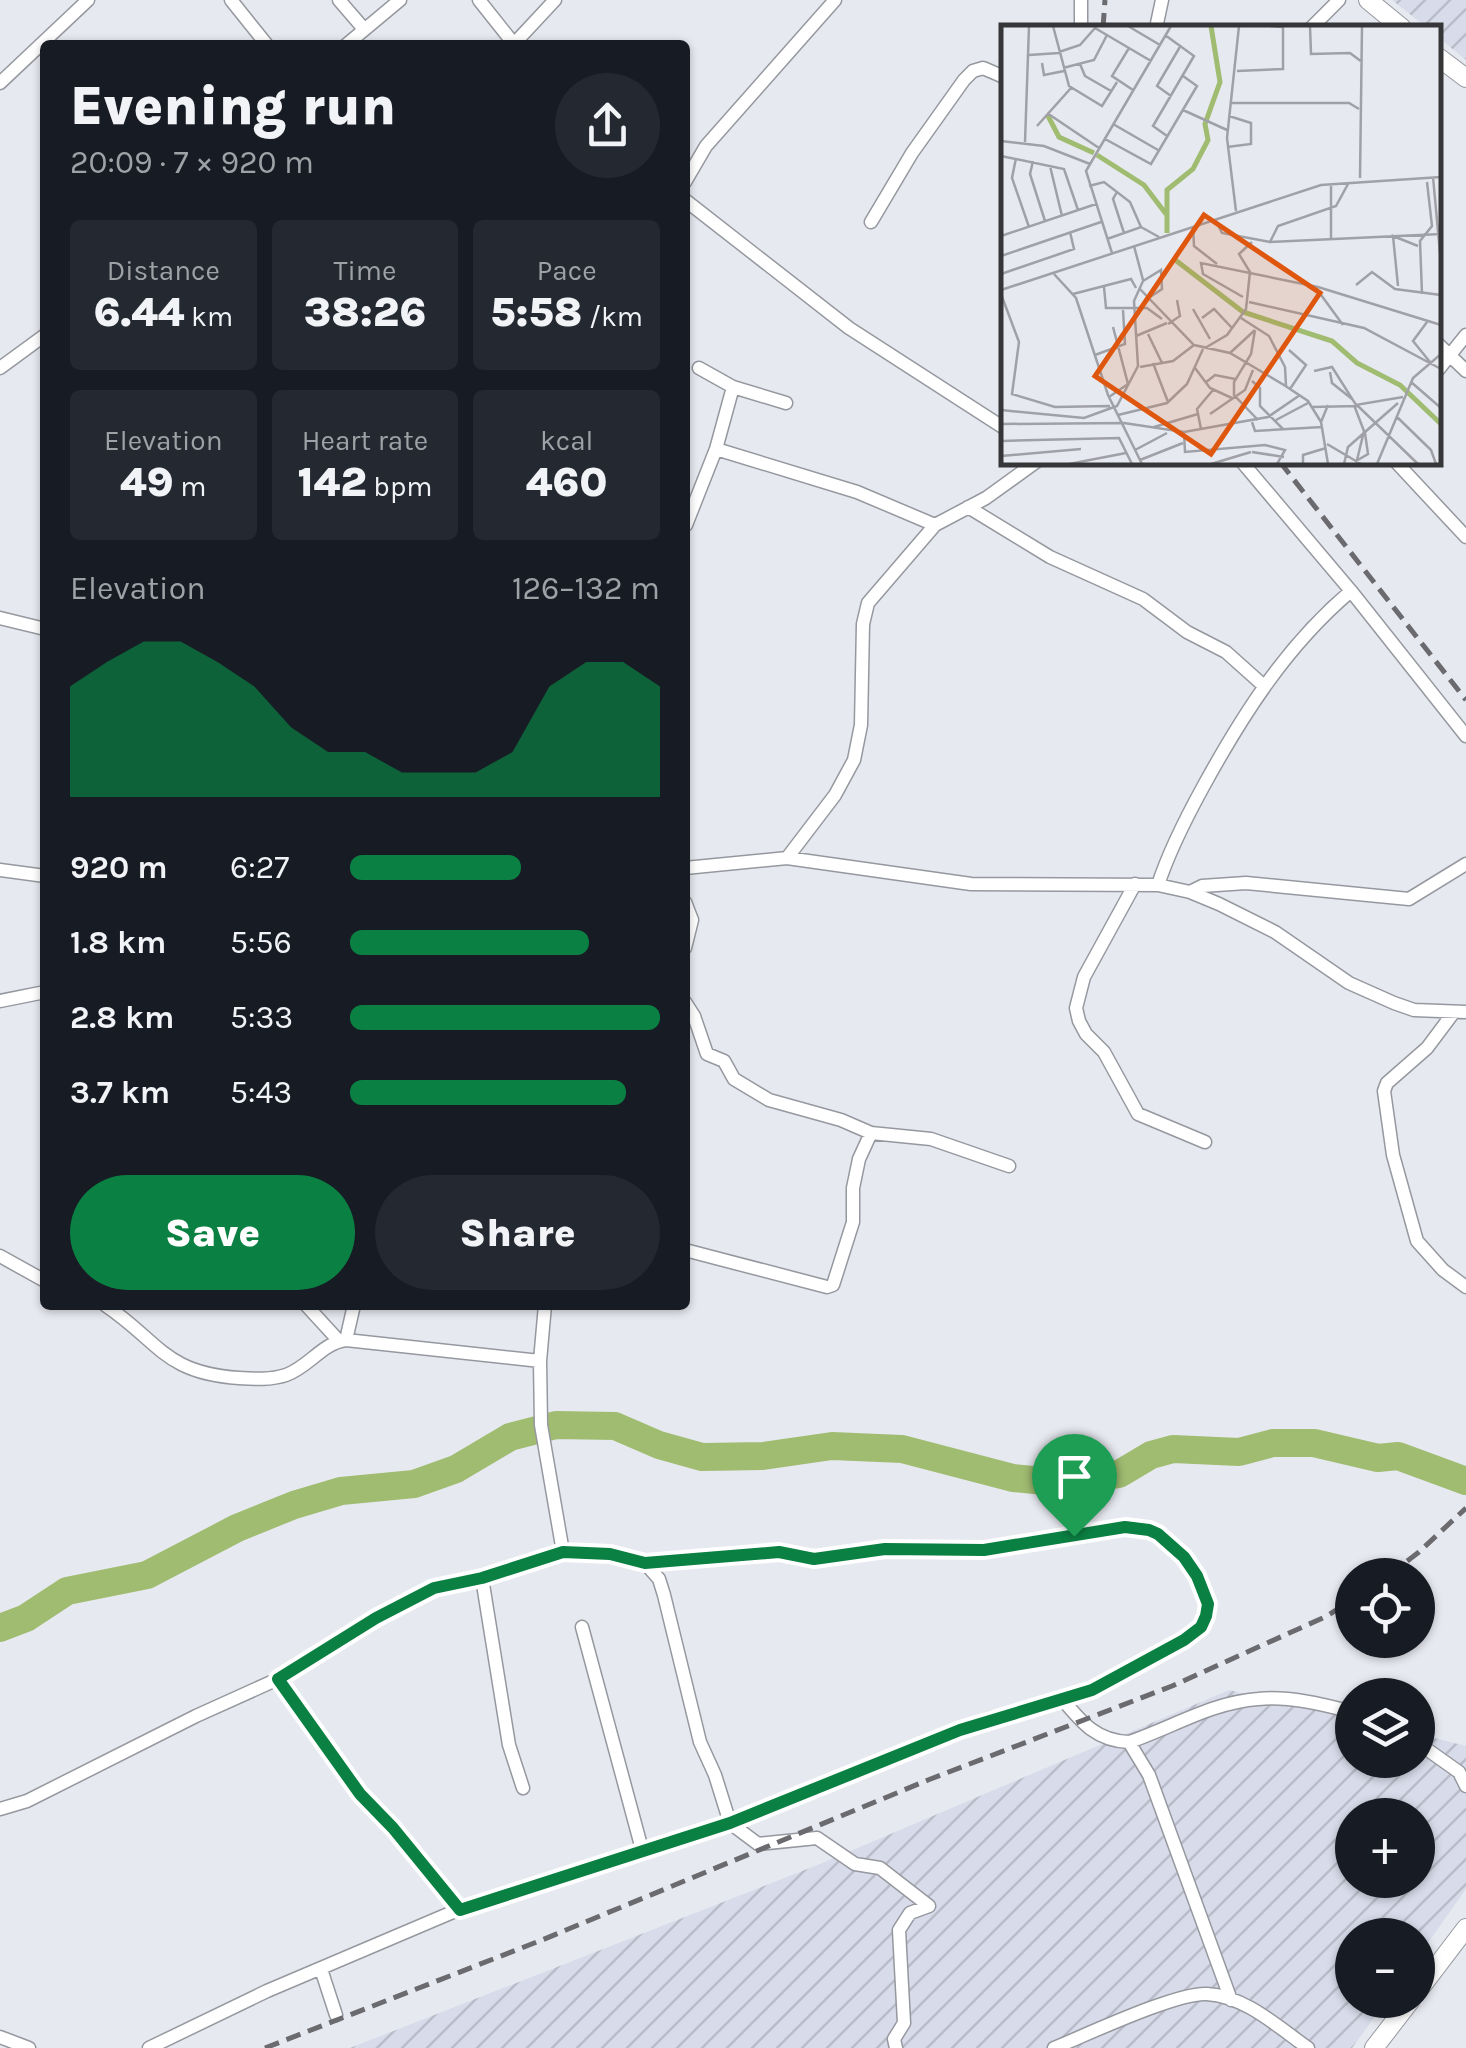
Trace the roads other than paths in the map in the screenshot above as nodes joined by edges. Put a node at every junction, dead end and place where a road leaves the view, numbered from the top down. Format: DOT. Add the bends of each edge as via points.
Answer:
graph roads {
  1 [pos="88,0"];
  2 [pos="230,0"];
  3 [pos="339,0"];
  4 [pos="400,0"];
  5 [pos="479,0"];
  6 [pos="555,0"];
  7 [pos="834,0"];
  8 [pos="1081,0"];
  9 [pos="1162,0"];
  10 [pos="1339,0"];
  11 [pos="1368,0"];
  12 [pos="1080,25"];
  13 [pos="1157,25"];
  14 [pos="1313,25"];
  15 [pos="1398,25"];
  16 [pos="364,29"];
  17 [pos="55,32"];
  18 [pos="46,40"];
  19 [pos="59,40"];
  20 [pos="263,40"];
  21 [pos="352,40"];
  22 [pos="509,40"];
  23 [pos="518,40"];
  24 [pos="40,46"];
  25 [pos="1441,58"];
  26 [pos="1001,75"];
  27 [pos="1466,78"];
  28 [pos="0,82"];
  29 [pos="690,173"];
  30 [pos="690,204"];
  31 [pos="872,222"];
  32 [pos="1466,335"];
  33 [pos="40,340"];
  34 [pos="1441,347"];
  35 [pos="1450,355"];
  36 [pos="1441,366"];
  37 [pos="0,368"];
  38 [pos="699,368"];
  39 [pos="1466,371"];
  40 [pos="733,387"];
  41 [pos="786,403"];
  42 [pos="1001,426"];
  43 [pos="716,449"];
  44 [pos="1031,465"];
  45 [pos="1245,465"];
  46 [pos="1399,465"];
  47 [pos="968,507"];
  48 [pos="690,516"];
  49 [pos="935,524"];
  50 [pos="1466,537"];
  51 [pos="1351,591"];
  52 [pos="0,618"];
  53 [pos="40,628"];
  54 [pos="1264,686"];
  55 [pos="1466,736"];
  56 [pos="787,858"];
  57 [pos="1466,864"];
  58 [pos="690,868"];
  59 [pos="0,870"];
  60 [pos="40,875"];
  61 [pos="1136,884"];
  62 [pos="1158,885"];
  63 [pos="1190,892"];
  64 [pos="40,993"];
  65 [pos="0,1002"];
  66 [pos="690,1010"];
  67 [pos="1460,1012"];
  68 [pos="871,1133"];
  69 [pos="1205,1142"];
  70 [pos="1008,1166"];
  71 [pos="690,1251"];
  72 [pos="0,1256"];
  73 [pos="40,1279"];
  74 [pos="1466,1287"];
  75 [pos="110,1310"];
  76 [pos="311,1310"];
  77 [pos="352,1310"];
  78 [pos="544,1310"];
  79 [pos="343,1340"];
  80 [pos="540,1362"];
  81 [pos="563,1552"];
  82 [pos="645,1563"];
  83 [pos="482,1578"];
  84 [pos="582,1627"];
  85 [pos="278,1679"];
  86 [pos="1063,1700"];
  87 [pos="1335,1709"];
  88 [pos="1129,1742"];
  89 [pos="1435,1755"];
  90 [pos="1466,1786"];
  91 [pos="523,1788"];
  92 [pos="0,1809"];
  93 [pos="730,1823"];
  94 [pos="642,1853"];
  95 [pos="460,1910"];
  96 [pos="1466,1928"];
  97 [pos="321,1969"];
  98 [pos="1435,1969"];
  99 [pos="1231,2000"];
  100 [pos="336,2015"];
  101 [pos="1396,2018"];
  102 [pos="0,2037"];
  103 [pos="29,2048"];
  104 [pos="149,2048"];
  105 [pos="896,2048"];
  106 [pos="1054,2048"];
  107 [pos="1308,2048"];
  108 [pos="1374,2048"];
  1 -- 17 [label="street"];
  2 -- 20 [label="street"];
  3 -- 16 [label="street"];
  4 -- 16 [label="street"];
  5 -- 22 [label="street"];
  6 -- 23 [label="street"];
  7 -- 29 [label="street" via="706,146"];
  8 -- 12 [label="street"];
  9 -- 13 [label="street"];
  10 -- 14 [label="street"];
  11 -- 15 [label="main road"];
  16 -- 21 [label="street"];
  17 -- 18 [label="street"];
  17 -- 19 [label="street"];
  24 -- 28 [label="street"];
  25 -- 27 [label="main road"];
  26 -- 31 [label="street" via="983,68 964,80"];
  30 -- 42 [label="street" via="849,328"];
  32 -- 35 [label="street"];
  33 -- 37 [label="street"];
  34 -- 35 [label="street"];
  35 -- 36 [label="street"];
  35 -- 39 [label="street"];
  38 -- 40 [label="street"];
  40 -- 41 [label="street"];
  40 -- 43 [label="street"];
  43 -- 48 [label="street"];
  43 -- 49 [label="street" via="857,492"];
  44 -- 47 [label="street"];
  45 -- 51 [label="street"];
  46 -- 50 [label="street"];
  47 -- 49 [label="street"];
  47 -- 54 [label="street" via="1050,557 1144,600 1226,652"];
  49 -- 56 [label="street" via="868,603 854,760"];
  51 -- 54 [label="street"];
  51 -- 55 [label="street"];
  52 -- 53 [label="street"];
  54 -- 62 [label="street" via="1191,810"];
  56 -- 58 [label="street"];
  56 -- 61 [label="street" via="972,884"];
  57 -- 63 [label="street" via="1409,899 1246,883"];
  59 -- 60 [label="street"];
  61 -- 62 [label="street"];
  61 -- 69 [label="street" via="1084,977 1079,1021 1138,1114"];
  62 -- 63 [label="street"];
  63 -- 67 [label="street" via="1275,932 1349,983 1414,1010"];
  64 -- 65 [label="street"];
  66 -- 68 [label="street" via="702,1048 724,1061 743,1086"];
  67 -- 74 [label="street" via="1384,1091 1412,1228 1426,1254"];
  68 -- 70 [label="street" via="931,1139"];
  68 -- 71 [label="street" via="859,1159 853,1222 832,1285"];
  72 -- 73 [label="street"];
  75 -- 79 [label="street" via="172,1360 214,1376 286,1374"];
  76 -- 79 [label="street"];
  77 -- 79 [label="street"];
  78 -- 80 [label="street"];
  79 -- 80 [label="street"];
  80 -- 81 [label="street" via="544,1452"];
  81 -- 82 [label="street"];
  81 -- 83 [label="street"];
  82 -- 86 [label="street" via="779,1552 814,1559 885,1549 984,1550 1108,1528 1149,1530 1191,1565 1204,1592 1201,1627"];
  82 -- 93 [label="street" via="659,1579 700,1742"];
  83 -- 85 [label="street" via="434,1588"];
  83 -- 91 [label="street" via="508,1745"];
  84 -- 94 [label="street"];
  85 -- 92 [label="street" via="27,1802"];
  85 -- 95 [label="street" via="360,1794"];
  86 -- 88 [label="street" via="1100,1736"];
  86 -- 93 [label="street" via="960,1730"];
  87 -- 88 [label="street" via="1256,1698"];
  88 -- 99 [label="street" via="1149,1774"];
  89 -- 90 [label="street"];
  93 -- 94 [label="street"];
  93 -- 105 [label="street" via="758,1844 817,1838 855,1864 880,1868 929,1906 910,1913 899,1930 904,2023"];
  94 -- 95 [label="street"];
  95 -- 97 [label="street"];
  96 -- 98 [label="main road"];
  97 -- 100 [label="street"];
  97 -- 104 [label="street"];
  99 -- 106 [label="street" via="1205,1993 1166,2003"];
  99 -- 107 [label="street"];
  101 -- 108 [label="main road"];
  102 -- 103 [label="street"];
}
